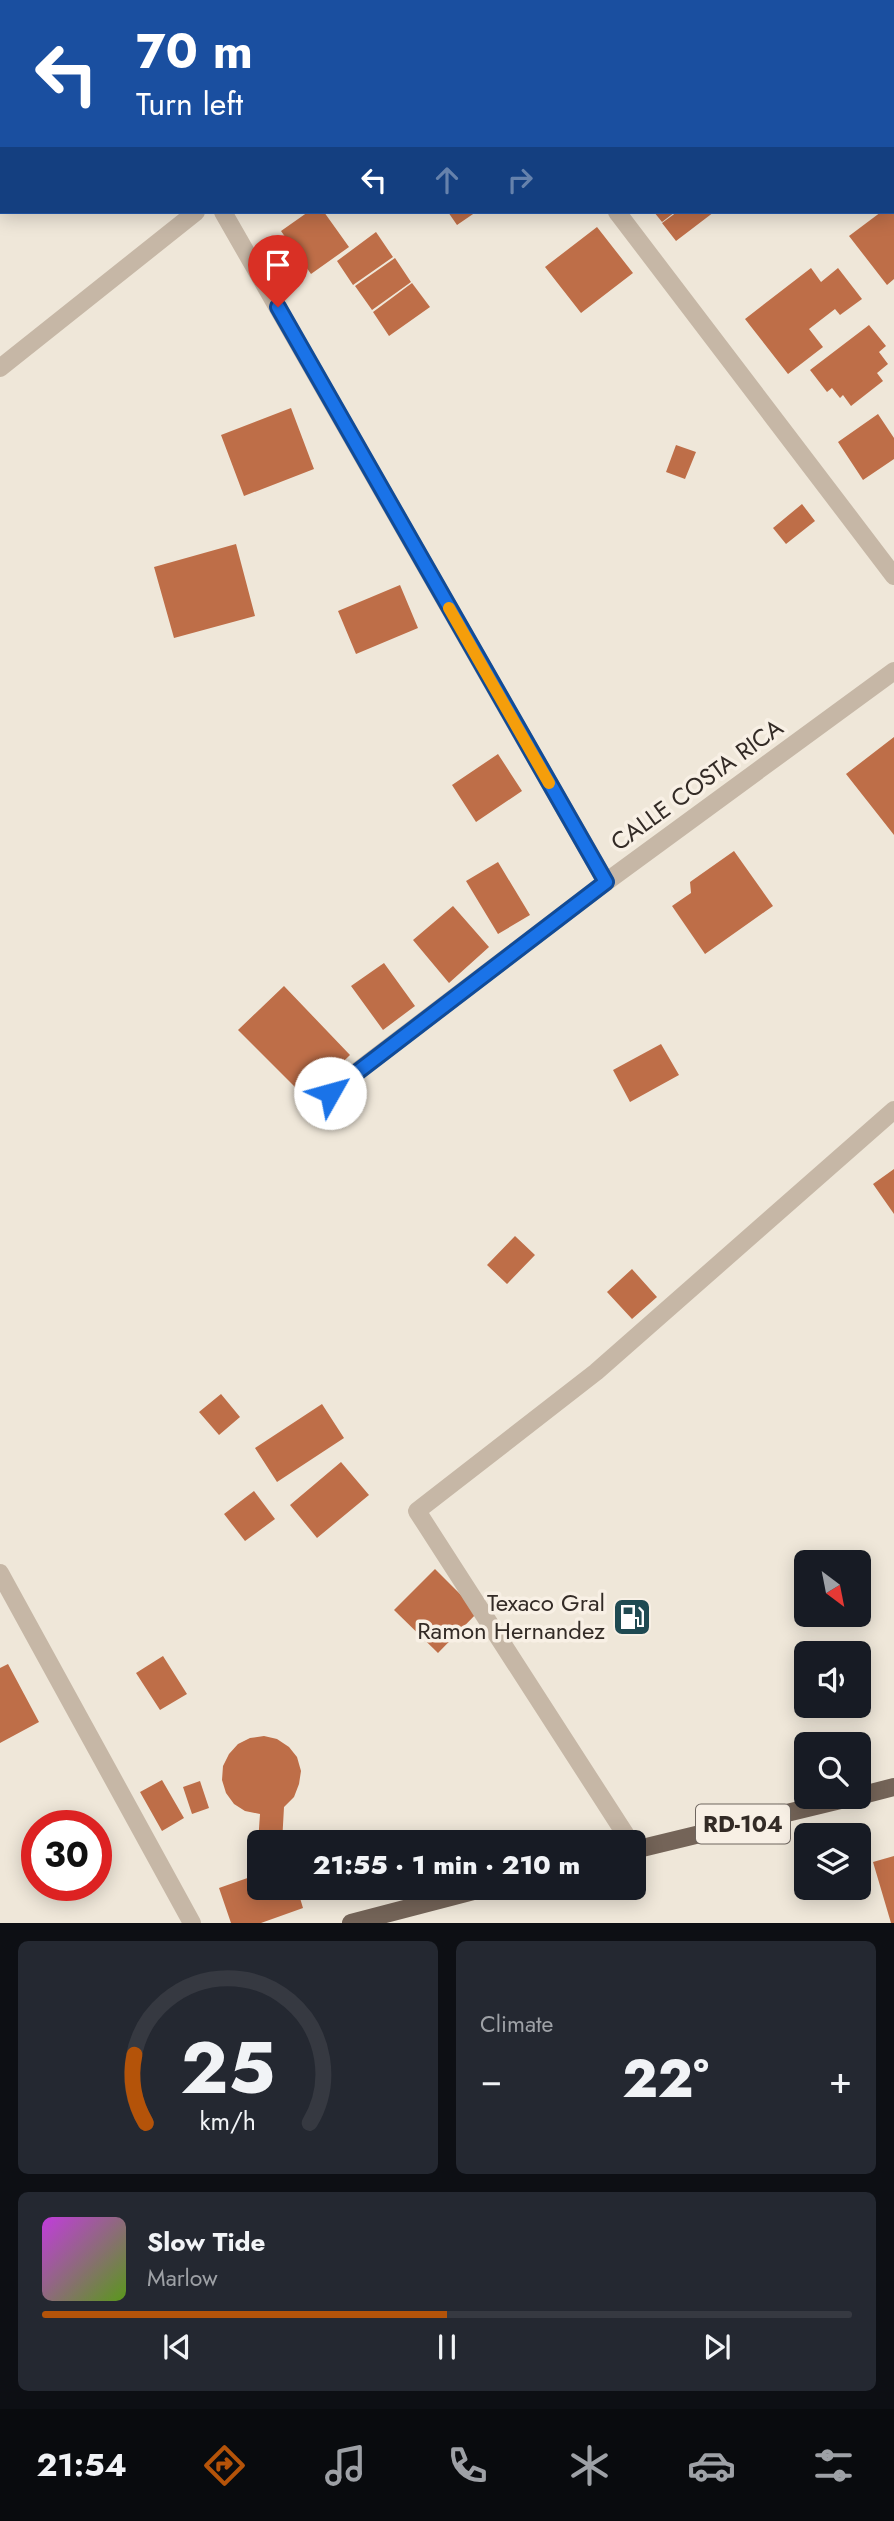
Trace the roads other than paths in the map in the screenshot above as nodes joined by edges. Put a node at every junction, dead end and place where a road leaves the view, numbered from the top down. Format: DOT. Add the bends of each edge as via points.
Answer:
graph roads {
  1 [pos="193,214"];
  2 [pos="224,214"];
  3 [pos="619,214"];
  4 [pos="0,368"];
  5 [pos="894,576"];
  6 [pos="894,671"];
  7 [pos="606,882"];
  8 [pos="330,1093"];
  9 [pos="894,1110"];
  10 [pos="0,1573"];
  11 [pos="894,1787"];
  12 [pos="871,1793"];
  13 [pos="800,1809"];
  14 [pos="622,1830"];
  15 [pos="646,1844"];
  16 [pos="439,1900"];
  17 [pos="192,1923"];
  18 [pos="351,1923"];
  1 -- 4 [label="street"];
  2 -- 7 [label="street"];
  3 -- 5 [label="street"];
  6 -- 7 [label="street, CALLE COSTA RICA"];
  7 -- 8 [label="street, CALLE COSTA RICA"];
  9 -- 14 [label="street" via="596,1372 417,1511"];
  10 -- 17 [label="street"];
  11 -- 12 [label="main road"];
  13 -- 15 [label="main road, RD-104"];
  16 -- 18 [label="main road"];
}
